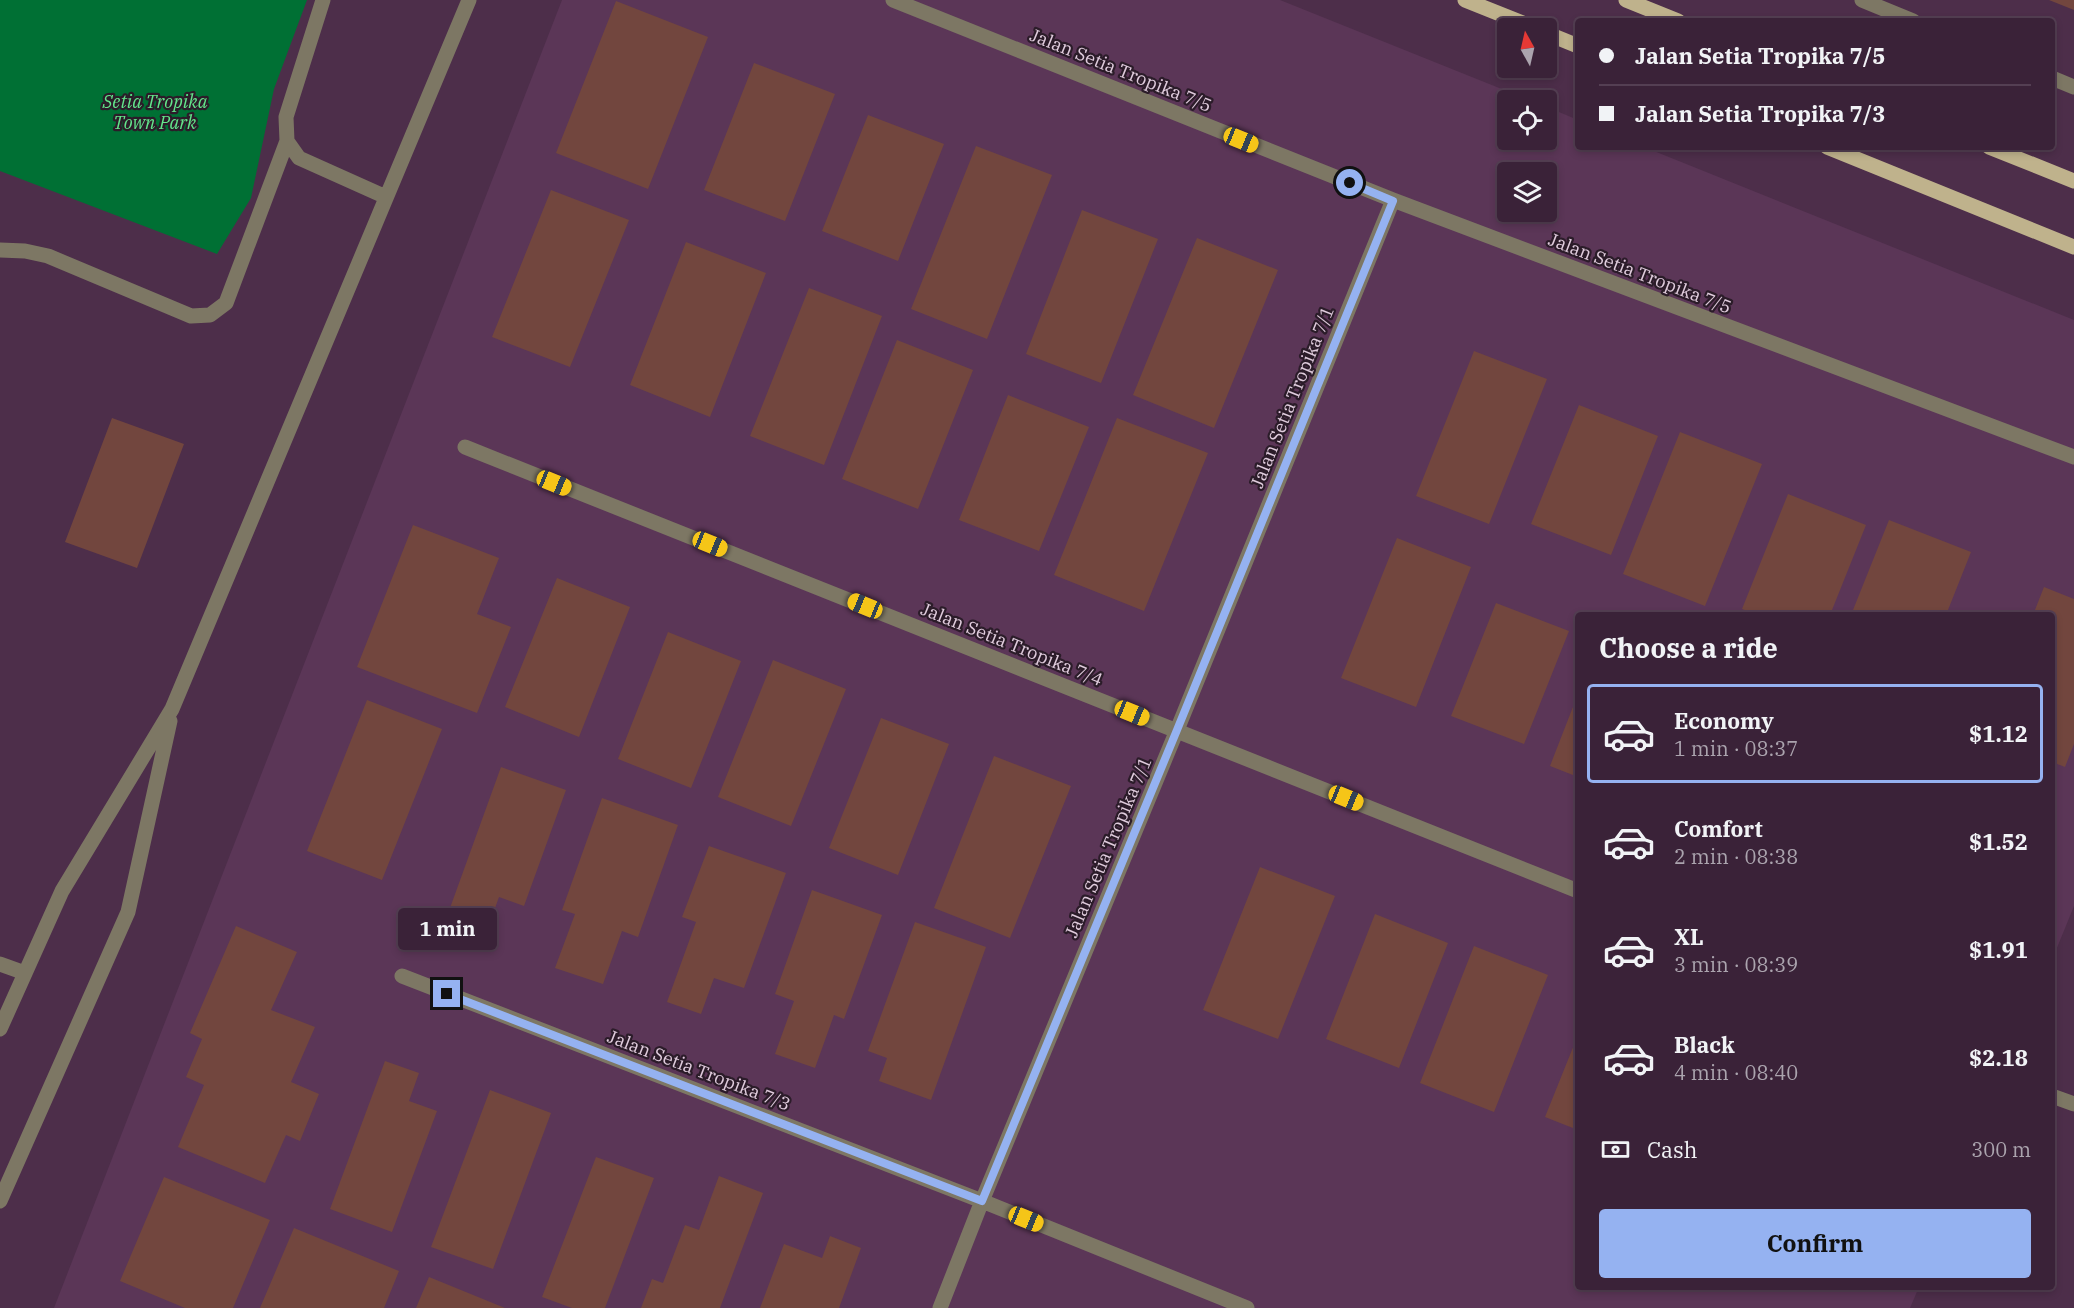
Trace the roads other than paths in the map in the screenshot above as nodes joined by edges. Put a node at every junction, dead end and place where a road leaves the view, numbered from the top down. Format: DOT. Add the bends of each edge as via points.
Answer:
graph roads {
  1 [pos="323,0"];
  2 [pos="469,0"];
  3 [pos="894,0"];
  4 [pos="1464,0"];
  5 [pos="1626,0"];
  6 [pos="1864,0"];
  7 [pos="1510,18"];
  8 [pos="1671,18"];
  9 [pos="1906,18"];
  10 [pos="1557,37"];
  11 [pos="1575,45"];
  12 [pos="2055,79"];
  13 [pos="2074,87"];
  14 [pos="287,141"];
  15 [pos="1834,150"];
  16 [pos="1996,150"];
  17 [pos="2074,181"];
  18 [pos="386,197"];
  19 [pos="1393,201"];
  20 [pos="2074,247"];
  21 [pos="0,250"];
  22 [pos="465,447"];
  23 [pos="2074,457"];
  24 [pos="172,710"];
  25 [pos="1177,730"];
  26 [pos="1575,890"];
  27 [pos="0,964"];
  28 [pos="25,973"];
  29 [pos="402,976"];
  30 [pos="7,995"];
  31 [pos="0,1029"];
  32 [pos="2055,1097"];
  33 [pos="2074,1104"];
  34 [pos="0,1201"];
  35 [pos="982,1201"];
  36 [pos="940,1308"];
  37 [pos="1247,1308"];
  1 -- 14 [label="street" via="286,117"];
  2 -- 18 [label="street"];
  3 -- 19 [label="street, Jalan Setia Tropika 7/5"];
  4 -- 7 [label="main road"];
  5 -- 8 [label="main road"];
  6 -- 9 [label="street"];
  10 -- 11 [label="main road"];
  12 -- 13 [label="street"];
  14 -- 18 [label="street" via="299,158"];
  14 -- 21 [label="street" via="226,303 210,315 191,316 48,256"];
  15 -- 20 [label="main road"];
  16 -- 17 [label="main road"];
  18 -- 24 [label="street"];
  19 -- 23 [label="street, Jalan Setia Tropika 7/5"];
  19 -- 25 [label="street, Jalan Setia Tropika 7/1"];
  22 -- 25 [label="street, Jalan Setia Tropika 7/4"];
  24 -- 28 [label="street" via="62,891"];
  24 -- 34 [label="street" via="128,912"];
  25 -- 26 [label="street, Jalan Setia Tropika 7/4"];
  25 -- 35 [label="street, Jalan Setia Tropika 7/1"];
  27 -- 28 [label="street"];
  28 -- 30 [label="street"];
  29 -- 35 [label="street, Jalan Setia Tropika 7/3"];
  30 -- 31 [label="street"];
  32 -- 33 [label="street"];
  35 -- 36 [label="street, Jalan Setia Tropika 7/1"];
  35 -- 37 [label="street, Jalan Setia Tropika 7/3"];
}
